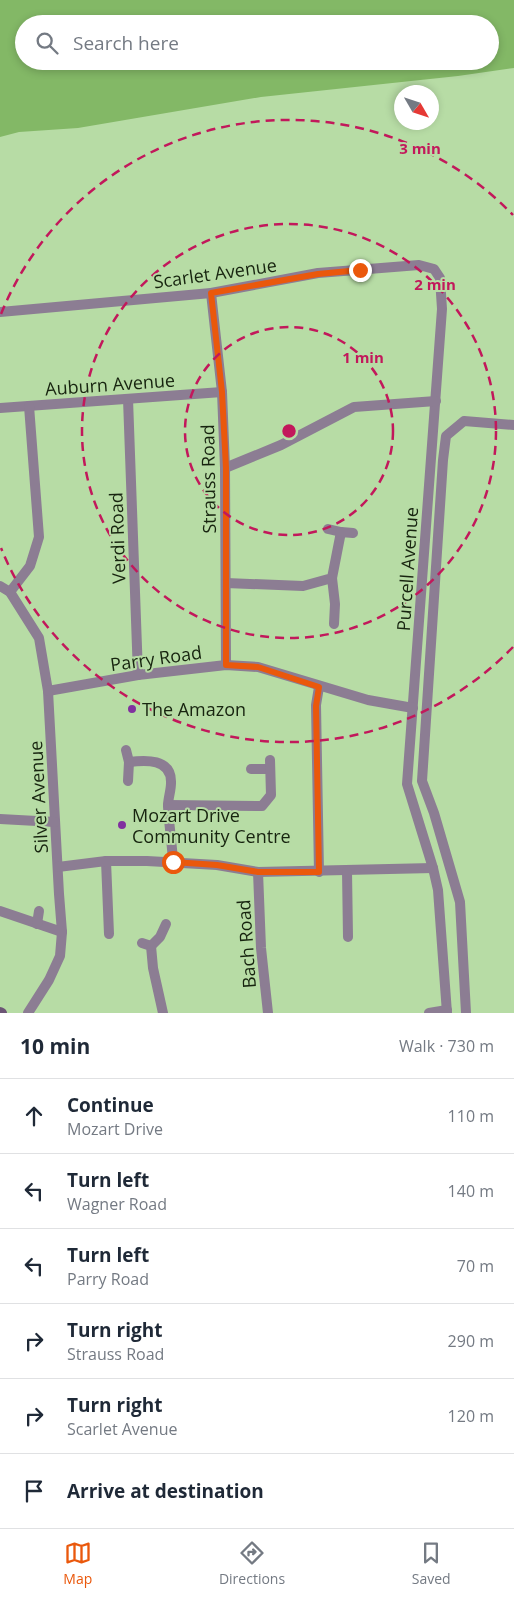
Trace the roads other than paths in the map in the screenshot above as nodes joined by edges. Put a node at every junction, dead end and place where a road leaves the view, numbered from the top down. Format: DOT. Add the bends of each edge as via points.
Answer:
graph roads {
  1 [pos="434,269"];
  2 [pos="211,293"];
  3 [pos="0,312"];
  4 [pos="222,392"];
  5 [pos="128,399"];
  6 [pos="436,401"];
  7 [pos="29,406"];
  8 [pos="0,408"];
  9 [pos="514,425"];
  10 [pos="226,468"];
  11 [pos="328,529"];
  12 [pos="341,532"];
  13 [pos="353,533"];
  14 [pos="226,583"];
  15 [pos="333,583"];
  16 [pos="0,586"];
  17 [pos="10,592"];
  18 [pos="334,624"];
  19 [pos="226,665"];
  20 [pos="138,675"];
  21 [pos="319,687"];
  22 [pos="48,691"];
  23 [pos="413,708"];
  24 [pos="126,750"];
  25 [pos="129,762"];
  26 [pos="251,769"];
  27 [pos="128,781"];
  28 [pos="168,805"];
  29 [pos="0,820"];
  30 [pos="55,822"];
  31 [pos="106,861"];
  32 [pos="173,862"];
  33 [pos="58,867"];
  34 [pos="434,868"];
  35 [pos="347,871"];
  36 [pos="258,872"];
  37 [pos="319,872"];
  38 [pos="0,911"];
  39 [pos="39,911"];
  40 [pos="37,924"];
  41 [pos="166,924"];
  42 [pos="112,928"];
  43 [pos="62,932"];
  44 [pos="348,940"];
  45 [pos="447,1011"];
  46 [pos="28,1013"];
  47 [pos="163,1013"];
  48 [pos="268,1013"];
  49 [pos="429,1013"];
  50 [pos="466,1013"];
  1 -- 2 [label="street, Scarlet Avenue" via="419,265 318,274"];
  1 -- 6 [label="street, Purcell Avenue" via="440,278 442,309"];
  2 -- 3 [label="street, Scarlet Avenue"];
  2 -- 4 [label="street, Strauss Road"];
  4 -- 5 [label="street, Auburn Avenue"];
  4 -- 10 [label="street, Strauss Road"];
  5 -- 7 [label="street, Auburn Avenue"];
  5 -- 20 [label="street, Verdi Road"];
  6 -- 10 [label="street" via="354,406"];
  6 -- 23 [label="street, Purcell Avenue"];
  7 -- 8 [label="street, Auburn Avenue"];
  7 -- 17 [label="street" via="39,537 30,566"];
  9 -- 50 [label="street" via="464,421 446,436 443,460 422,781 460,902"];
  10 -- 14 [label="street, Strauss Road"];
  11 -- 12 [label="street"];
  12 -- 13 [label="street"];
  12 -- 15 [label="street"];
  14 -- 15 [label="street" via="303,586"];
  14 -- 19 [label="street, Strauss Road"];
  15 -- 18 [label="street"];
  16 -- 17 [label="street, Silver Avenue"];
  17 -- 22 [label="street, Silver Avenue" via="39,638"];
  19 -- 20 [label="street, Parry Road"];
  19 -- 21 [label="street, Parry Road" via="258,667"];
  20 -- 22 [label="street, Parry Road"];
  21 -- 23 [label="street, Parry Road"];
  21 -- 37 [label="street" via="316,706"];
  22 -- 30 [label="street, Silver Avenue"];
  23 -- 34 [label="street, Purcell Avenue" via="407,784"];
  24 -- 25 [label="street"];
  25 -- 27 [label="street"];
  25 -- 28 [label="street" via="148,760 161,763 172,780"];
  26 -- 28 [label="street" via="270,764 271,795 262,806"];
  28 -- 32 [label="street"];
  29 -- 30 [label="street"];
  30 -- 33 [label="street, Silver Avenue"];
  31 -- 32 [label="street"];
  31 -- 33 [label="street"];
  31 -- 42 [label="street"];
  32 -- 36 [label="street"];
  33 -- 43 [label="street, Silver Avenue"];
  34 -- 35 [label="street"];
  34 -- 45 [label="street, Purcell Avenue"];
  35 -- 37 [label="street"];
  35 -- 44 [label="street"];
  36 -- 37 [label="street"];
  36 -- 48 [label="street, Bach Road"];
  38 -- 40 [label="street"];
  39 -- 40 [label="street"];
  40 -- 43 [label="street"];
  41 -- 47 [label="street" via="160,937 146,944"];
  43 -- 46 [label="street, Silver Avenue" via="60,956"];
  45 -- 49 [label="street"];
}
